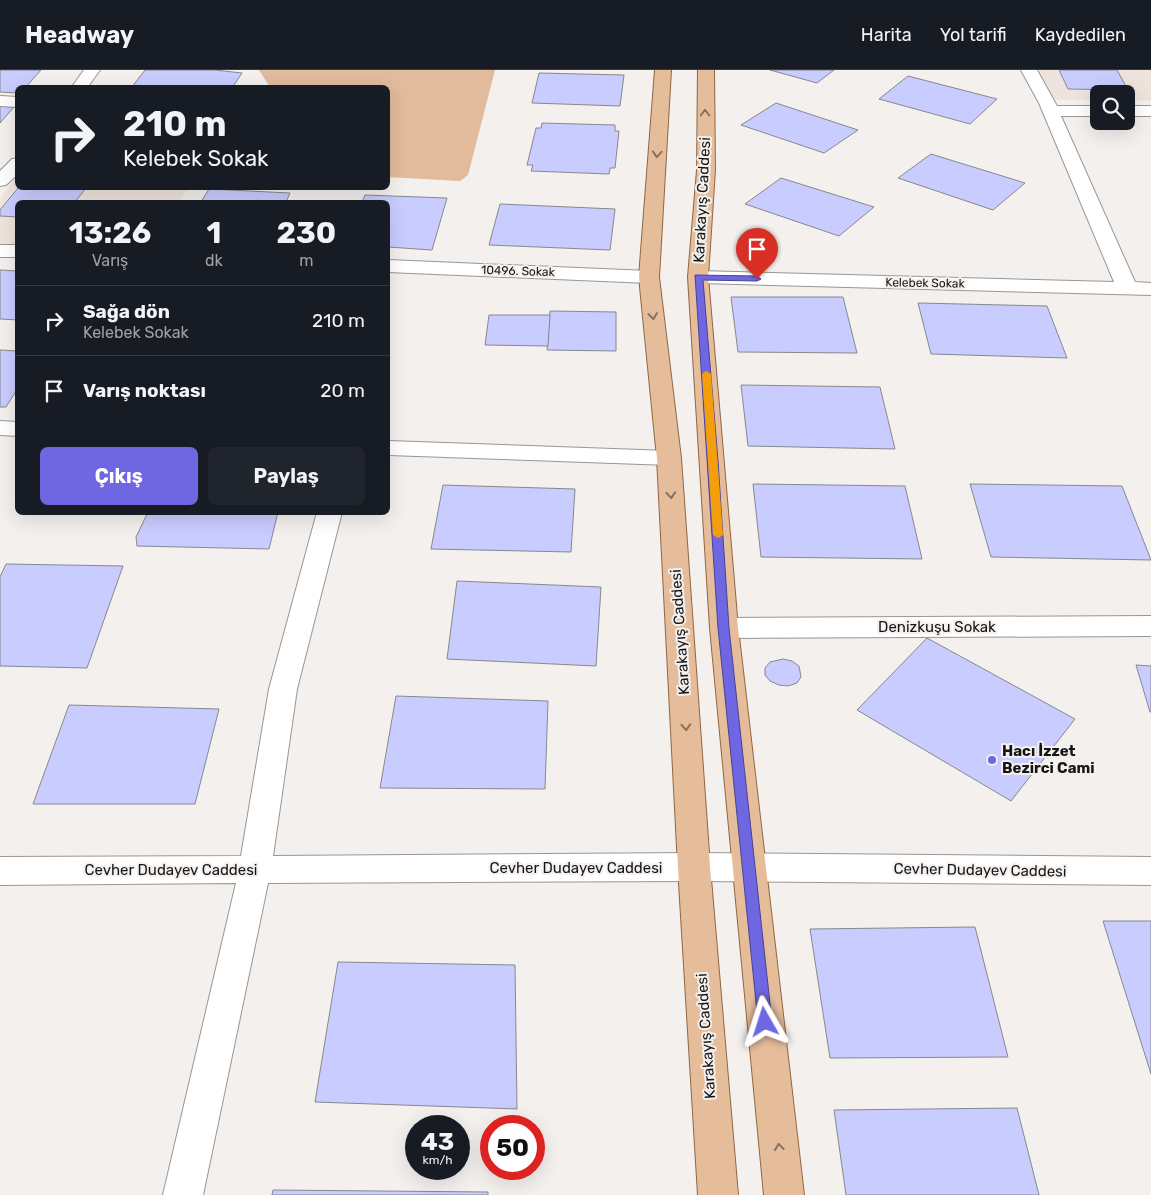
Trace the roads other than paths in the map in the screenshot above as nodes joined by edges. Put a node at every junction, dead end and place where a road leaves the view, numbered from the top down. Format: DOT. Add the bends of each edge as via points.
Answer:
graph roads {
  1 [pos="92,70"];
  2 [pos="662,70"];
  3 [pos="706,70"];
  4 [pos="1029,70"];
  5 [pos="81,85"];
  6 [pos="0,101"];
  7 [pos="15,102"];
  8 [pos="1050,110"];
  9 [pos="1090,111"];
  10 [pos="1135,111"];
  11 [pos="1151,111"];
  12 [pos="0,159"];
  13 [pos="15,161"];
  14 [pos="15,164"];
  15 [pos="0,181"];
  16 [pos="0,251"];
  17 [pos="15,252"];
  18 [pos="390,266"];
  19 [pos="648,277"];
  20 [pos="698,277"];
  21 [pos="1127,288"];
  22 [pos="1151,289"];
  23 [pos="0,428"];
  24 [pos="15,429"];
  25 [pos="390,448"];
  26 [pos="669,458"];
  27 [pos="329,515"];
  28 [pos="1151,626"];
  29 [pos="724,628"];
  30 [pos="694,867"];
  31 [pos="748,868"];
  32 [pos="255,870"];
  33 [pos="0,871"];
  34 [pos="1151,871"];
  35 [pos="183,1195"];
  36 [pos="718,1195"];
  37 [pos="784,1195"];
  1 -- 5 [label="street"];
  2 -- 19 [label="main road, Karakayış Caddesi, one-way"];
  20 -- 3 [label="main road, Karakayış Caddesi, one-way" via="706,170"];
  4 -- 8 [label="street"];
  6 -- 7 [label="street"];
  8 -- 9 [label="street"];
  8 -- 21 [label="street"];
  10 -- 11 [label="street"];
  12 -- 13 [label="street"];
  14 -- 15 [label="street"];
  16 -- 17 [label="street"];
  18 -- 19 [label="street, 10496. Sokak"];
  19 -- 26 [label="main road, Karakayış Caddesi, one-way"];
  20 -- 21 [label="street, Kelebek Sokak"];
  20 -- 29 [label="main road, Karakayış Caddesi"];
  21 -- 22 [label="street, Kelebek Sokak"];
  23 -- 24 [label="street"];
  25 -- 26 [label="street"];
  26 -- 30 [label="main road, Karakayış Caddesi, one-way"];
  27 -- 32 [label="street" via="283,689"];
  28 -- 29 [label="street, Denizkuşu Sokak"];
  29 -- 31 [label="main road, Karakayış Caddesi"];
  30 -- 31 [label="street, Cevher Dudayev Caddesi"];
  30 -- 32 [label="street, Cevher Dudayev Caddesi"];
  30 -- 36 [label="main road, Karakayış Caddesi"];
  31 -- 34 [label="street, Cevher Dudayev Caddesi"];
  37 -- 31 [label="main road, Karakayış Caddesi, one-way"];
  32 -- 33 [label="street, Cevher Dudayev Caddesi"];
  32 -- 35 [label="street"];
}
